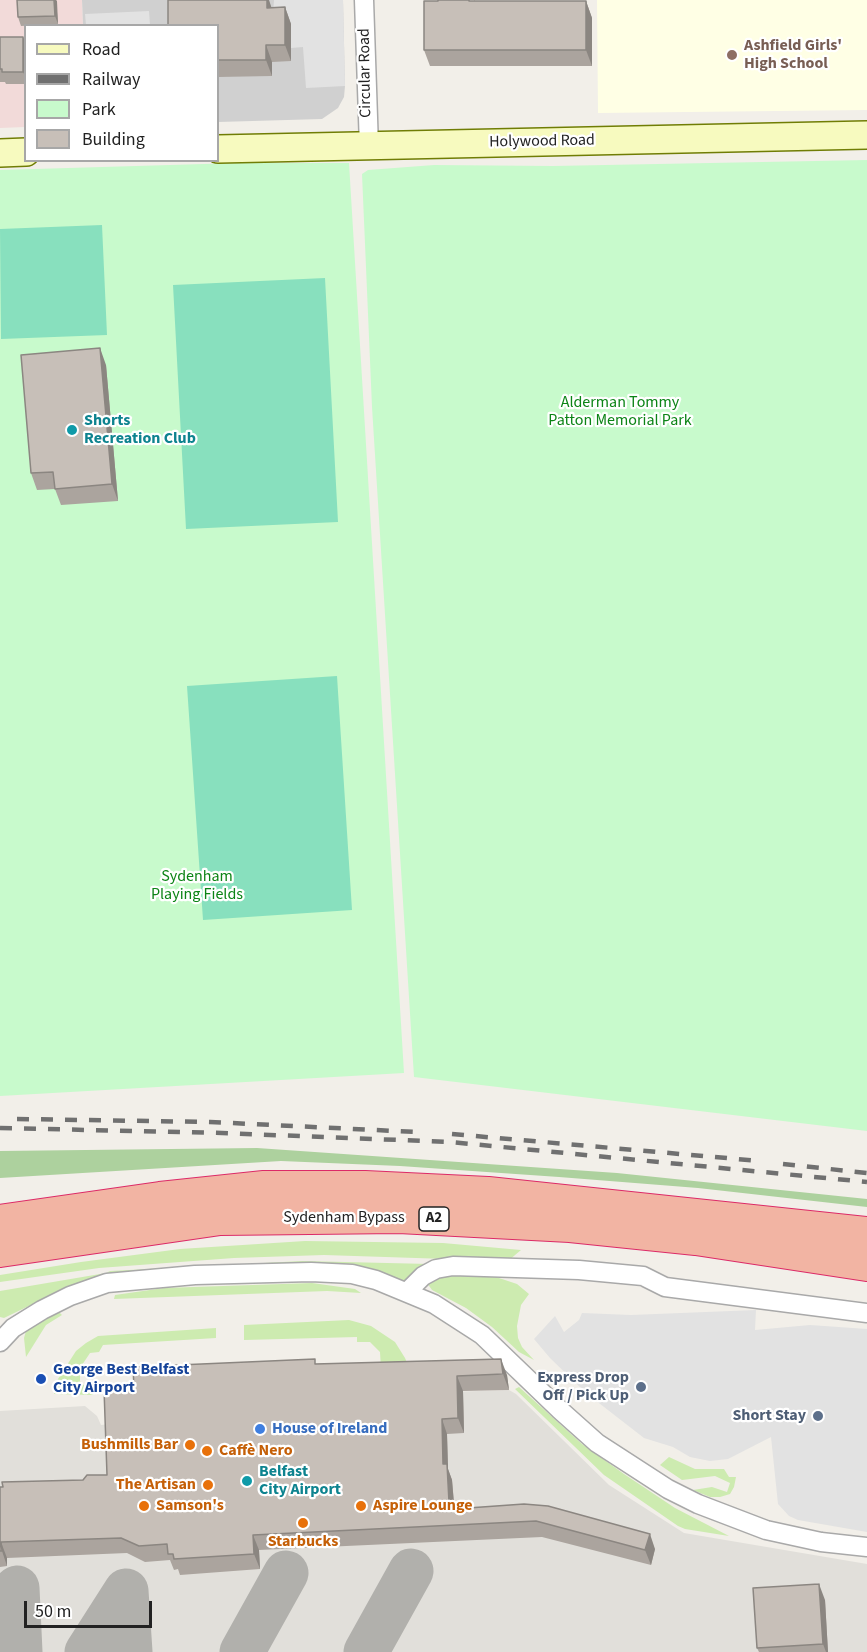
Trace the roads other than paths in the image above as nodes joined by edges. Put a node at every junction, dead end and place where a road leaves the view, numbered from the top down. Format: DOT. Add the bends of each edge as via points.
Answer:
graph roads {
  1 [pos="364,0"];
  2 [pos="867,135"];
  3 [pos="369,147"];
  4 [pos="219,149"];
  5 [pos="24,152"];
  6 [pos="0,153"];
  7 [pos="0,1204"];
  8 [pos="58,1212"];
  9 [pos="0,1221"];
  10 [pos="867,1233"];
  11 [pos="0,1251"];
  12 [pos="867,1265"];
  13 [pos="407,1292"];
  14 [pos="867,1313"];
  15 [pos="0,1342"];
  16 [pos="867,1547"];
  1 -- 3 [label="street, Circular Road"];
  2 -- 3 [label="main road, Holywood Road"];
  3 -- 4 [label="main road, Holywood Road"];
  5 -- 6 [label="main road"];
  7 -- 8 [label="highway"];
  8 -- 9 [label="highway, Sydenham Bypass / A2"];
  8 -- 10 [label="highway, Sydenham Bypass / A2" via="264,1187 365,1187 488,1193"];
  11 -- 12 [label="highway, Sydenham Bypass / A2" via="220,1219 399,1217 582,1227 696,1239"];
  13 -- 14 [label="street" via="435,1269 453,1266 579,1270 643,1276 665,1287"];
  13 -- 15 [label="street" via="352,1274 311,1272 195,1275 107,1283 70,1296 13,1328"];
  13 -- 16 [label="street" via="434,1304 482,1335 597,1443 668,1489 766,1530"];
}
